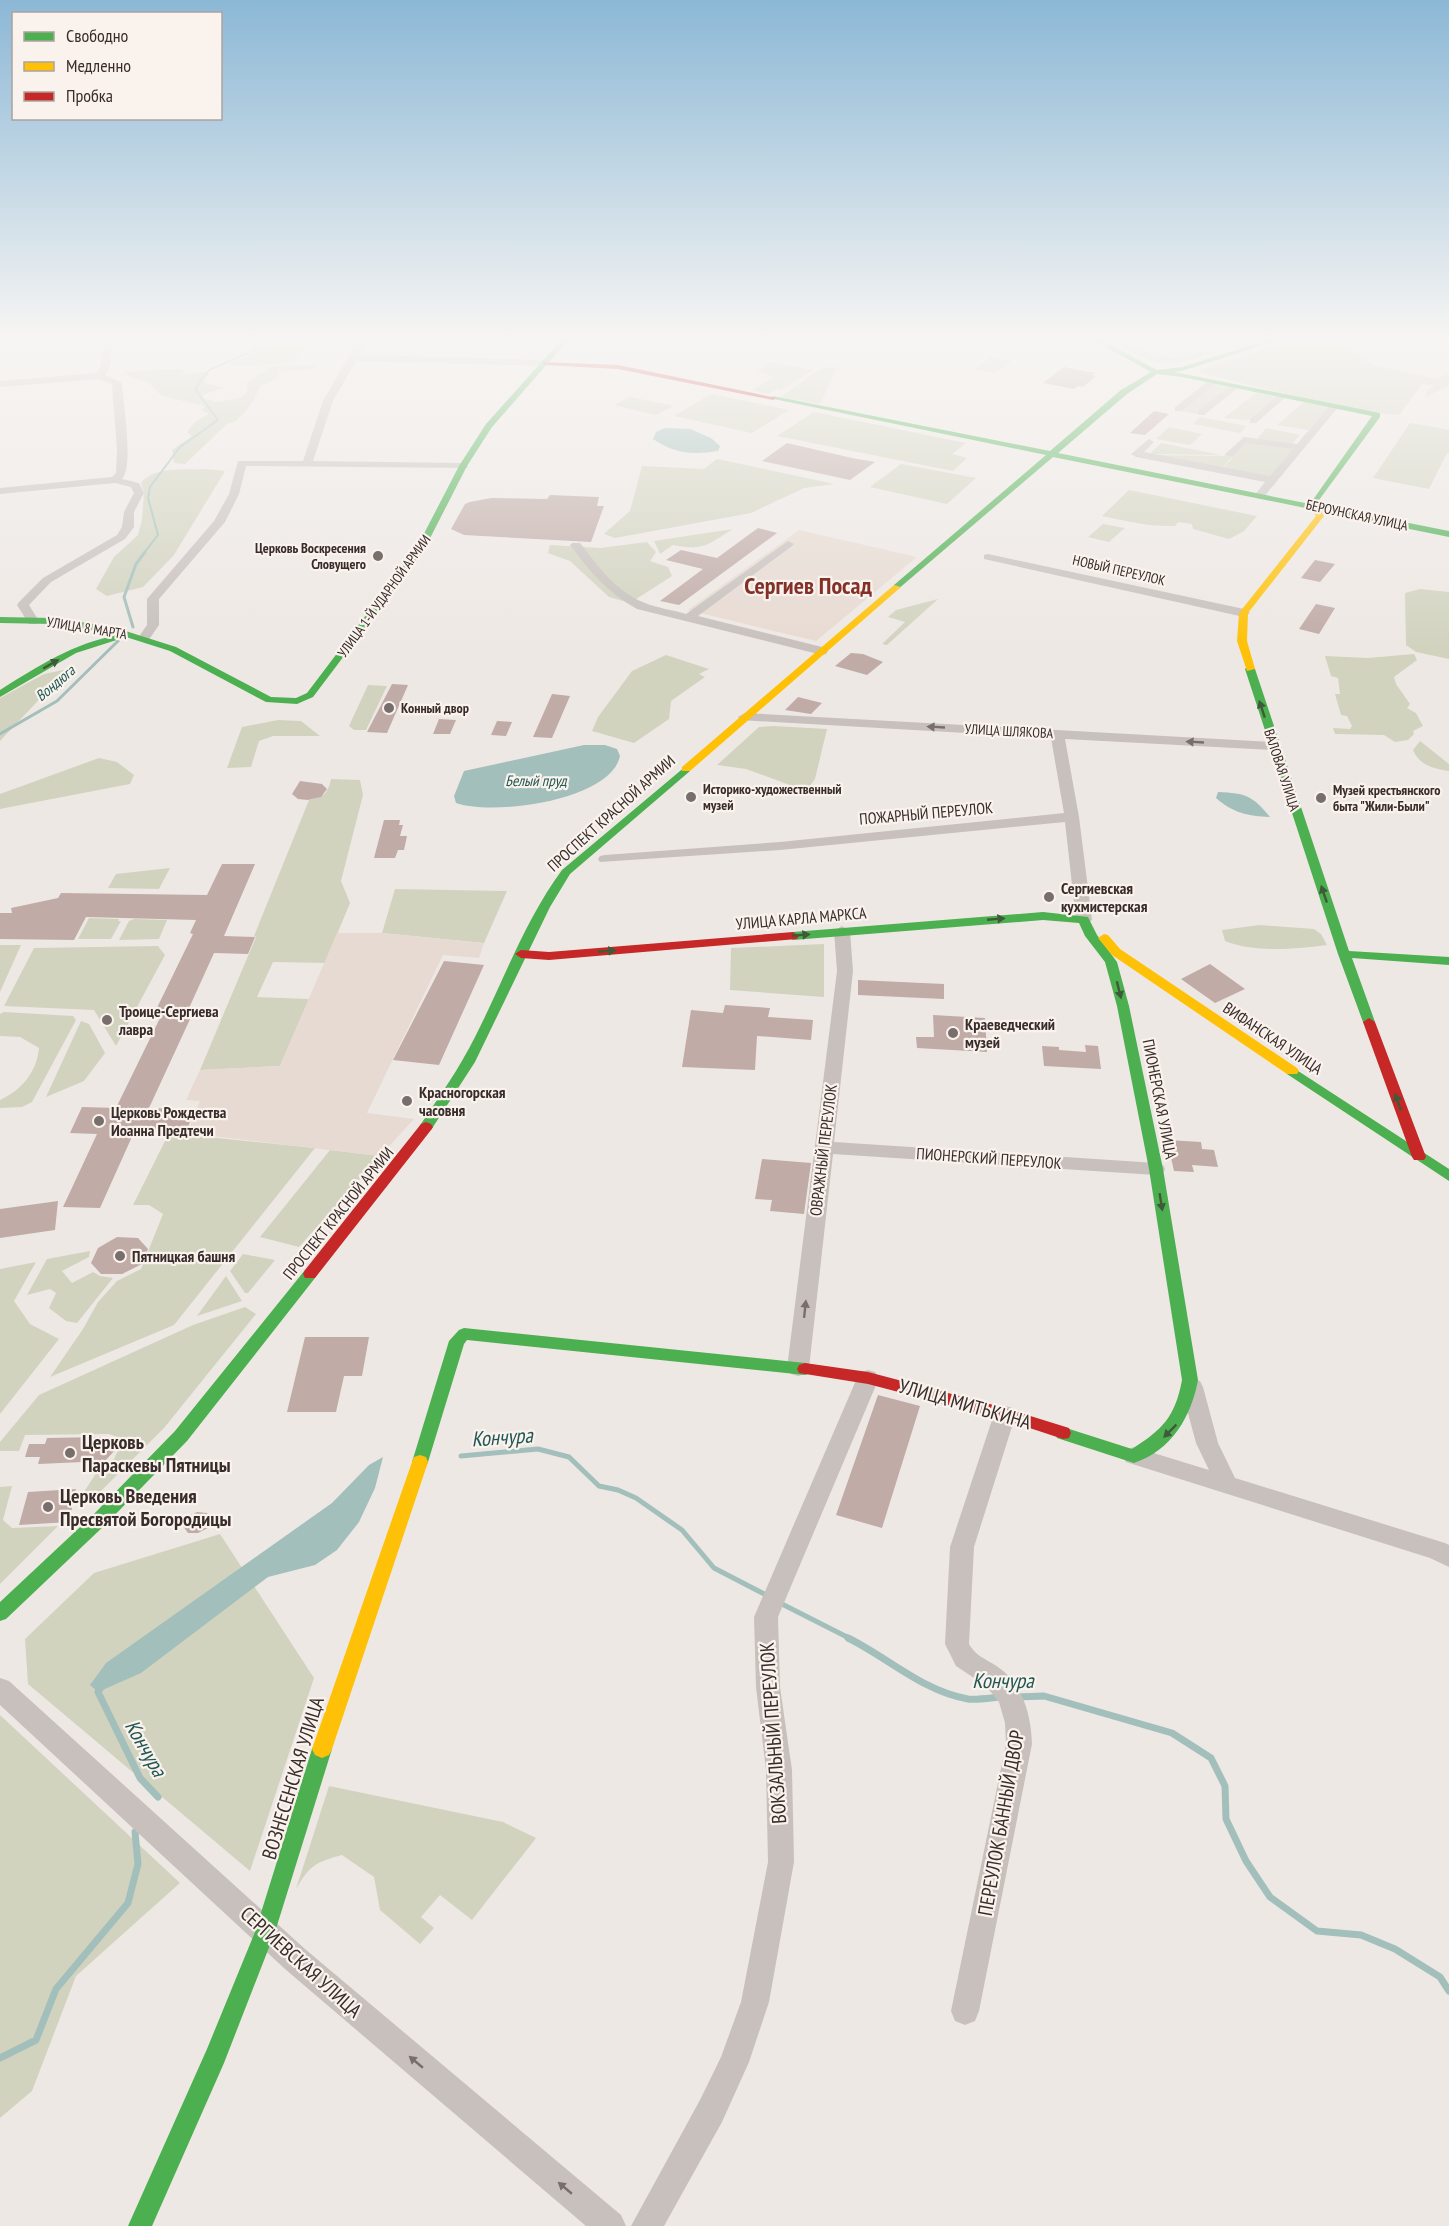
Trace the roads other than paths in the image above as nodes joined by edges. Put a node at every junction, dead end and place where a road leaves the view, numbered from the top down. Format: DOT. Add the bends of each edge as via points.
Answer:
graph roads {
  1 [pos="118,442"];
  2 [pos="314,442"];
  3 [pos="479,442"];
  4 [pos="988,442"];
  5 [pos="1068,442"];
  6 [pos="1149,442"];
  7 [pos="1242,442"];
  8 [pos="1259,442"];
  9 [pos="1302,442"];
  10 [pos="1357,442"];
  11 [pos="1298,447"];
  12 [pos="1053,455"];
  13 [pos="1229,455"];
  14 [pos="307,463"];
  15 [pos="463,466"];
  16 [pos="118,477"];
  17 [pos="1273,480"];
  18 [pos="0,490"];
  19 [pos="1259,496"];
  20 [pos="1314,506"];
  21 [pos="1449,534"];
  22 [pos="788,544"];
  23 [pos="576,545"];
  24 [pos="988,557"];
  25 [pos="1244,613"];
  26 [pos="690,617"];
  27 [pos="0,620"];
  28 [pos="33,621"];
  29 [pos="88,626"];
  30 [pos="144,638"];
  31 [pos="82,646"];
  32 [pos="822,651"];
  33 [pos="0,694"];
  34 [pos="297,701"];
  35 [pos="744,717"];
  36 [pos="1058,734"];
  37 [pos="1274,746"];
  38 [pos="1072,817"];
  39 [pos="605,859"];
  40 [pos="1084,920"];
  41 [pos="842,932"];
  42 [pos="520,954"];
  43 [pos="1344,954"];
  44 [pos="1449,961"];
  45 [pos="823,1147"];
  46 [pos="1419,1157"];
  47 [pos="1156,1169"];
  48 [pos="1449,1176"];
  49 [pos="464,1335"];
  50 [pos="798,1368"];
  51 [pos="868,1378"];
  52 [pos="1190,1380"];
  53 [pos="1005,1414"];
  54 [pos="1134,1456"];
  55 [pos="1227,1485"];
  56 [pos="1449,1557"];
  57 [pos="0,1613"];
  58 [pos="0,1689"];
  59 [pos="266,1932"];
  60 [pos="964,2011"];
  61 [pos="140,2226"];
  62 [pos="610,2226"];
  63 [pos="647,2226"];
  1 -- 16 [label="street"];
  2 -- 14 [label="street"];
  3 -- 15 [label="main road, УЛИЦА 1-Й УДАРНОЙ АРМИИ"];
  4 -- 12 [label="main road, БЕРОУНСКАЯ УЛИЦА"];
  5 -- 12 [label="main road, ПРОСПЕКТ КРАСНОЙ АРМИИ"];
  6 -- 17 [label="street" via="1136,454"];
  7 -- 13 [label="street"];
  8 -- 11 [label="street"];
  9 -- 11 [label="street"];
  10 -- 20 [label="main road"];
  11 -- 17 [label="street"];
  12 -- 19 [label="main road, БЕРОУНСКАЯ УЛИЦА"];
  12 -- 32 [label="main road, ПРОСПЕКТ КРАСНОЙ АРМИИ"];
  14 -- 15 [label="street"];
  14 -- 30 [label="street" via="242,463 234,494 219,522 153,598 153,625"];
  15 -- 34 [label="main road, УЛИЦА 1-Й УДАРНОЙ АРМИИ" via="420,550 318,688"];
  16 -- 18 [label="street"];
  16 -- 28 [label="street" via="135,484 139,493 129,512 128,527 121,537 47,580 23,605"];
  17 -- 19 [label="street"];
  19 -- 20 [label="main road, БЕРОУНСКАЯ УЛИЦА"];
  20 -- 21 [label="main road, БЕРОУНСКАЯ УЛИЦА"];
  20 -- 25 [label="main road" via="1320,516"];
  22 -- 26 [label="street"];
  23 -- 26 [label="street" via="604,583 620,595 641,606"];
  24 -- 25 [label="street, НОВЫЙ ПЕРЕУЛОК"];
  37 -- 25 [label="main road, ВАЛОВАЯ УЛИЦА, one-way" via="1242,646 1240,628"];
  26 -- 32 [label="street"];
  27 -- 28 [label="main road, УЛИЦА 8 МАРТА"];
  28 -- 29 [label="main road, УЛИЦА 8 МАРТА"];
  29 -- 30 [label="main road, УЛИЦА 8 МАРТА"];
  29 -- 31 [label="main road" via="90,630 85,633"];
  30 -- 31 [label="main road" via="114,637"];
  30 -- 34 [label="main road, УЛИЦА 8 МАРТА" via="269,700"];
  33 -- 31 [label="main road, one-way"];
  32 -- 35 [label="main road, ПРОСПЕКТ КРАСНОЙ АРМИИ"];
  36 -- 35 [label="street, УЛИЦА ШЛЯКОВА, one-way"];
  35 -- 42 [label="main road, ПРОСПЕКТ КРАСНОЙ АРМИИ" via="566,872"];
  37 -- 36 [label="street, УЛИЦА ШЛЯКОВА, one-way"];
  36 -- 38 [label="street, ПИОНЕРСКАЯ УЛИЦА"];
  43 -- 37 [label="main road, ВАЛОВАЯ УЛИЦА, one-way"];
  38 -- 39 [label="street, ПОЖАРНЫЙ ПЕРЕУЛОК"];
  38 -- 40 [label="street, ПИОНЕРСКАЯ УЛИЦА"];
  41 -- 40 [label="main road, УЛИЦА КАРЛА МАРКСА, one-way" via="1020,917"];
  40 -- 46 [label="main road, ВИФАНСКАЯ УЛИЦА" via="1116,952"];
  40 -- 47 [label="main road, ПИОНЕРСКАЯ УЛИЦА, one-way" via="1111,962"];
  42 -- 41 [label="main road, УЛИЦА КАРЛА МАРКСА, one-way" via="549,956"];
  41 -- 45 [label="street, ОВРАЖНЫЙ ПЕРЕУЛОК" via="845,971"];
  42 -- 57 [label="main road, ПРОСПЕКТ КРАСНОЙ АРМИИ" via="462,1077 390,1175 181,1436"];
  43 -- 44 [label="main road"];
  46 -- 43 [label="main road, ВАЛОВАЯ УЛИЦА, one-way"];
  45 -- 47 [label="street, ПИОНЕРСКИЙ ПЕРЕУЛОК"];
  50 -- 45 [label="street, ОВРАЖНЫЙ ПЕРЕУЛОК, one-way"];
  46 -- 48 [label="main road, ВИФАНСКАЯ УЛИЦА"];
  47 -- 52 [label="main road, ПИОНЕРСКАЯ УЛИЦА, one-way"];
  49 -- 50 [label="main road, УЛИЦА МИТЬКИНА"];
  49 -- 59 [label="main road, ВОЗНЕСЕНСКАЯ УЛИЦА" via="458,1341 334,1709"];
  50 -- 51 [label="main road, УЛИЦА МИТЬКИНА"];
  51 -- 53 [label="main road, УЛИЦА МИТЬКИНА"];
  51 -- 63 [label="street, ВОКЗАЛЬНЫЙ ПЕРЕУЛОК" via="766,1617 766,1666 779,1770 781,1862 755,2002 725,2082"];
  52 -- 54 [label="main road, ПИОНЕРСКАЯ УЛИЦА, one-way" via="1187,1406 1176,1425 1167,1436"];
  52 -- 55 [label="street" via="1207,1443"];
  53 -- 54 [label="main road, УЛИЦА МИТЬКИНА"];
  53 -- 60 [label="street, ПЕРЕУЛОК БАННЫЙ ДВОР" via="962,1547 957,1644 966,1662 1000,1683 1020,1722 1019,1744"];
  54 -- 55 [label="street, УЛИЦА МИТЬКИНА"];
  55 -- 56 [label="street, УЛИЦА МИТЬКИНА"];
  58 -- 59 [label="street, СЕРГИЕВСКАЯ УЛИЦА"];
  59 -- 61 [label="main road, ВОЗНЕСЕНСКАЯ УЛИЦА"];
  62 -- 59 [label="street, СЕРГИЕВСКАЯ УЛИЦА, one-way"];
}
